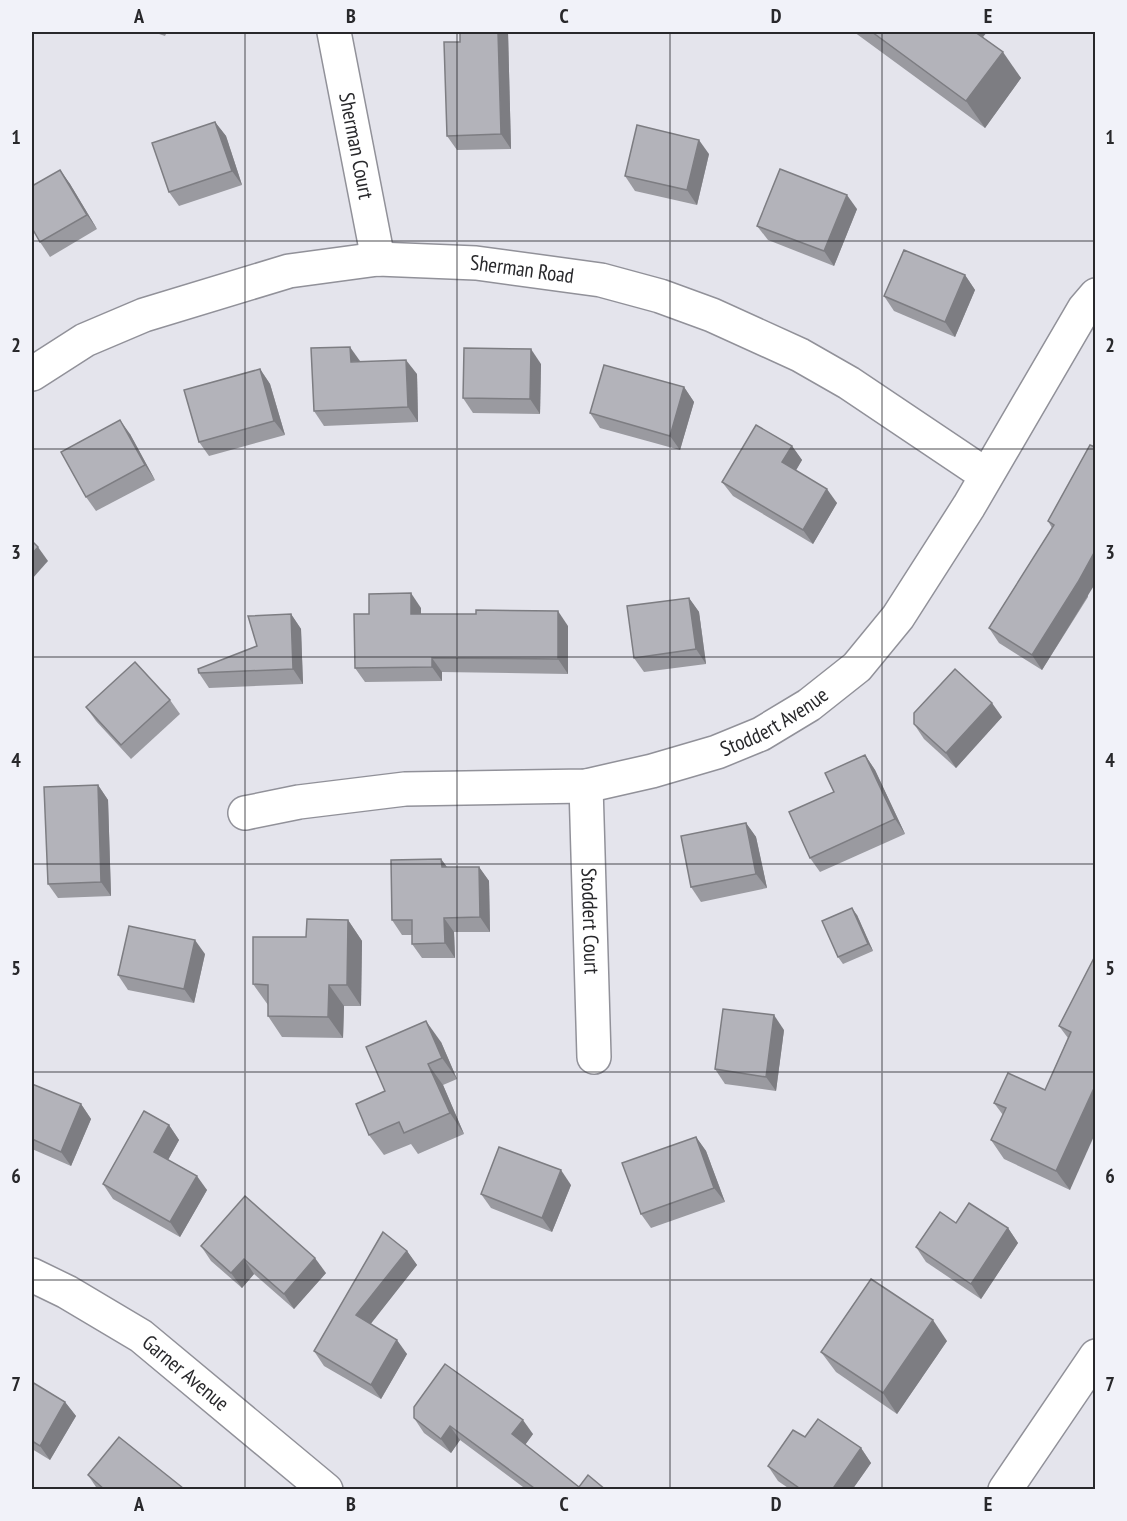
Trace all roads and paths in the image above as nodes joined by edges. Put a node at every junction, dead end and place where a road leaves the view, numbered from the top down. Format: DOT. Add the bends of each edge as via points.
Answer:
graph roads {
  1 [pos="334,32"];
  2 [pos="378,259"];
  3 [pos="1095,295"];
  4 [pos="32,374"];
  5 [pos="986,475"];
  6 [pos="586,786"];
  7 [pos="245,813"];
  8 [pos="594,1057"];
  9 [pos="32,1275"];
  10 [pos="1095,1356"];
  11 [pos="326,1490"];
  12 [pos="1005,1490"];
  1 -- 2 [label="street, Sherman Court"];
  2 -- 4 [label="street, Sherman Road" via="289,271 144,315 85,340"];
  2 -- 5 [label="street, Sherman Road" via="476,263 543,271 601,280 660,296 800,355"];
  3 -- 5 [label="street, Stoddert Avenue"];
  5 -- 6 [label="street, Stoddert Avenue" via="898,617 857,667 810,705 761,734 717,752"];
  6 -- 7 [label="street, Stoddert Avenue" via="405,789"];
  6 -- 8 [label="street, Stoddert Court"];
  9 -- 11 [label="street, Garner Avenue" via="141,1336"];
  10 -- 12 [label="street"];
}
